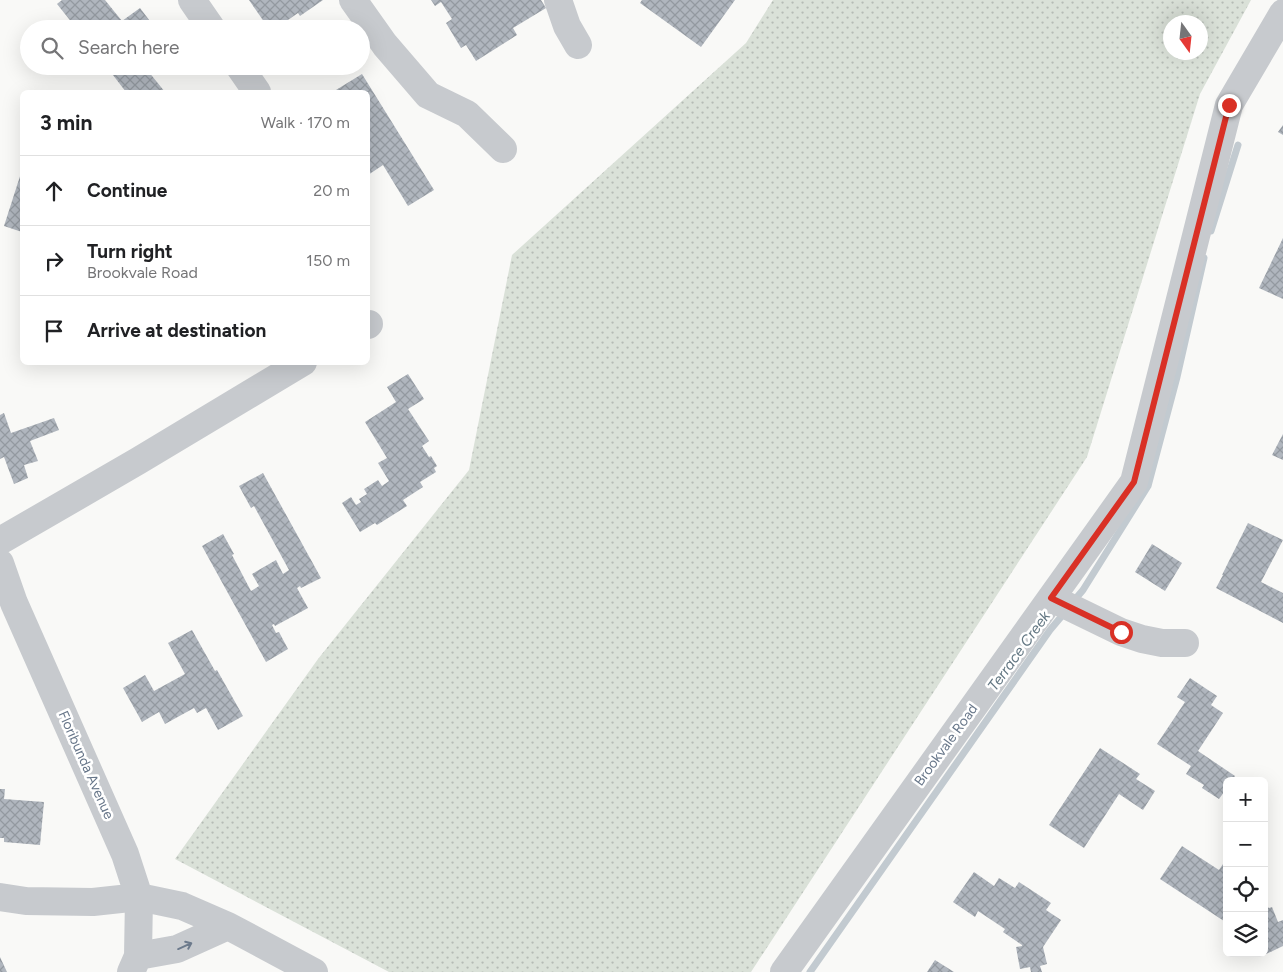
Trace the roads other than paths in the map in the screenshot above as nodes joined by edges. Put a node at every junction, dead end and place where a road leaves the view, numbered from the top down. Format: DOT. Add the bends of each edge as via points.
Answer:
graph roads {
  1 [pos="192,0"];
  2 [pos="353,0"];
  3 [pos="558,0"];
  4 [pos="1283,13"];
  5 [pos="206,20"];
  6 [pos="367,20"];
  7 [pos="370,24"];
  8 [pos="578,45"];
  9 [pos="245,75"];
  10 [pos="256,90"];
  11 [pos="503,149"];
  12 [pos="298,365"];
  13 [pos="0,541"];
  14 [pos="0,563"];
  15 [pos="1053,599"];
  16 [pos="1185,643"];
  17 [pos="0,897"];
  18 [pos="139,897"];
  19 [pos="228,926"];
  20 [pos="135,964"];
  21 [pos="314,972"];
  22 [pos="784,972"];
  1 -- 5 [label="street"];
  2 -- 6 [label="street"];
  3 -- 8 [label="street" via="566,26"];
  4 -- 15 [label="street, Brookvale Road" via="1229,105 1134,482"];
  7 -- 11 [label="street" via="428,95 467,114"];
  9 -- 10 [label="street"];
  12 -- 13 [label="street"];
  14 -- 18 [label="street, Floribunda Avenue" via="14,603 125,854"];
  15 -- 16 [label="street" via="1121,632 1162,643"];
  15 -- 22 [label="street, Brookvale Road"];
  17 -- 18 [label="street" via="26,901 93,902"];
  18 -- 19 [label="street" via="182,906"];
  18 -- 20 [label="street, Floribunda Avenue"];
  20 -- 19 [label="street, one-way" via="176,950"];
  19 -- 21 [label="street"];
}
